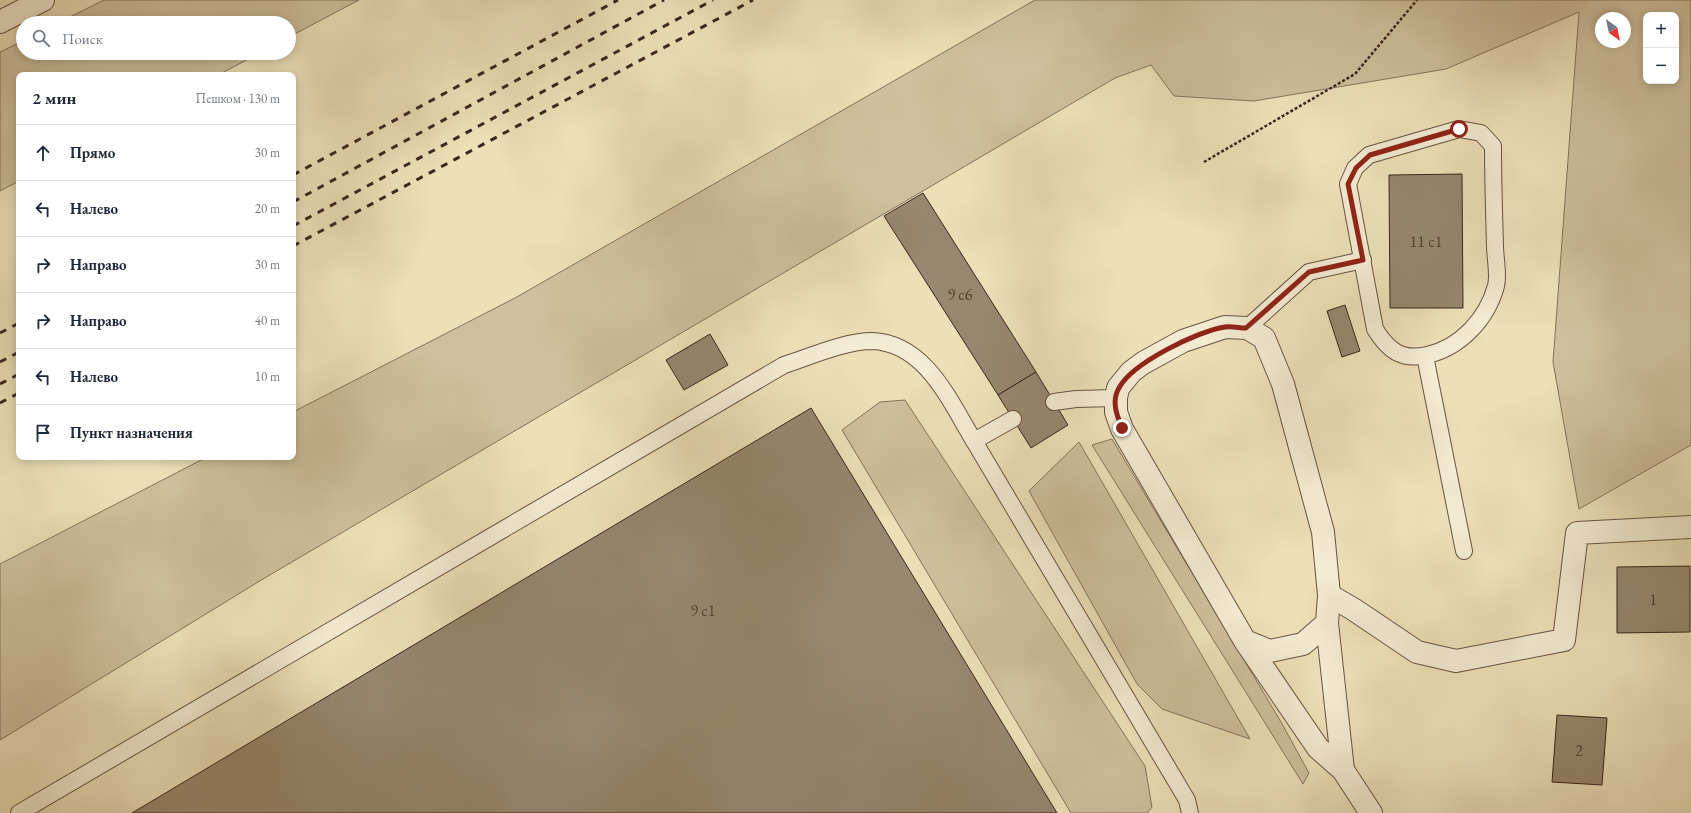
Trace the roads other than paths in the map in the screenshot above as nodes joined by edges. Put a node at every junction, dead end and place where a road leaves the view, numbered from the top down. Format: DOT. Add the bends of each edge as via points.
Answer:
graph roads {
  1 [pos="42,0"];
  2 [pos="0,22"];
  3 [pos="1363,260"];
  4 [pos="1246,328"];
  5 [pos="1425,356"];
  6 [pos="1116,398"];
  7 [pos="1054,402"];
  8 [pos="1013,419"];
  9 [pos="974,441"];
  10 [pos="1691,527"];
  11 [pos="1464,551"];
  12 [pos="1329,595"];
  13 [pos="1327,623"];
  14 [pos="1245,641"];
  15 [pos="1343,770"];
  16 [pos="19,813"];
  17 [pos="1190,813"];
  18 [pos="1371,813"];
  1 -- 2 [label="street"];
  3 -- 4 [label="lane" via="1309,272"];
  3 -- 5 [label="lane" via="1376,329 1385,344 1402,356"];
  3 -- 5 [label="lane" via="1348,184 1356,168 1370,155 1440,134 1459,129 1481,133 1492,146 1496,285 1485,310 1472,330 1458,342"];
  4 -- 6 [label="street" via="1226,327 1183,341 1130,372 1118,388"];
  4 -- 12 [label="street" via="1264,338 1283,384 1323,532"];
  5 -- 11 [label="lane"];
  6 -- 7 [label="lane" via="1076,398"];
  6 -- 14 [label="street" via="1116,412 1122,428"];
  8 -- 9 [label="lane"];
  9 -- 16 [label="lane" via="931,373 910,352 890,344 871,341 846,346 784,366"];
  9 -- 17 [label="lane" via="1187,800"];
  10 -- 12 [label="street" via="1577,533 1564,640 1456,661 1417,652"];
  12 -- 13 [label="street"];
  13 -- 14 [label="street" via="1303,644 1270,651"];
  13 -- 15 [label="street"];
  14 -- 15 [label="street" via="1318,748"];
  15 -- 18 [label="street"];
}
